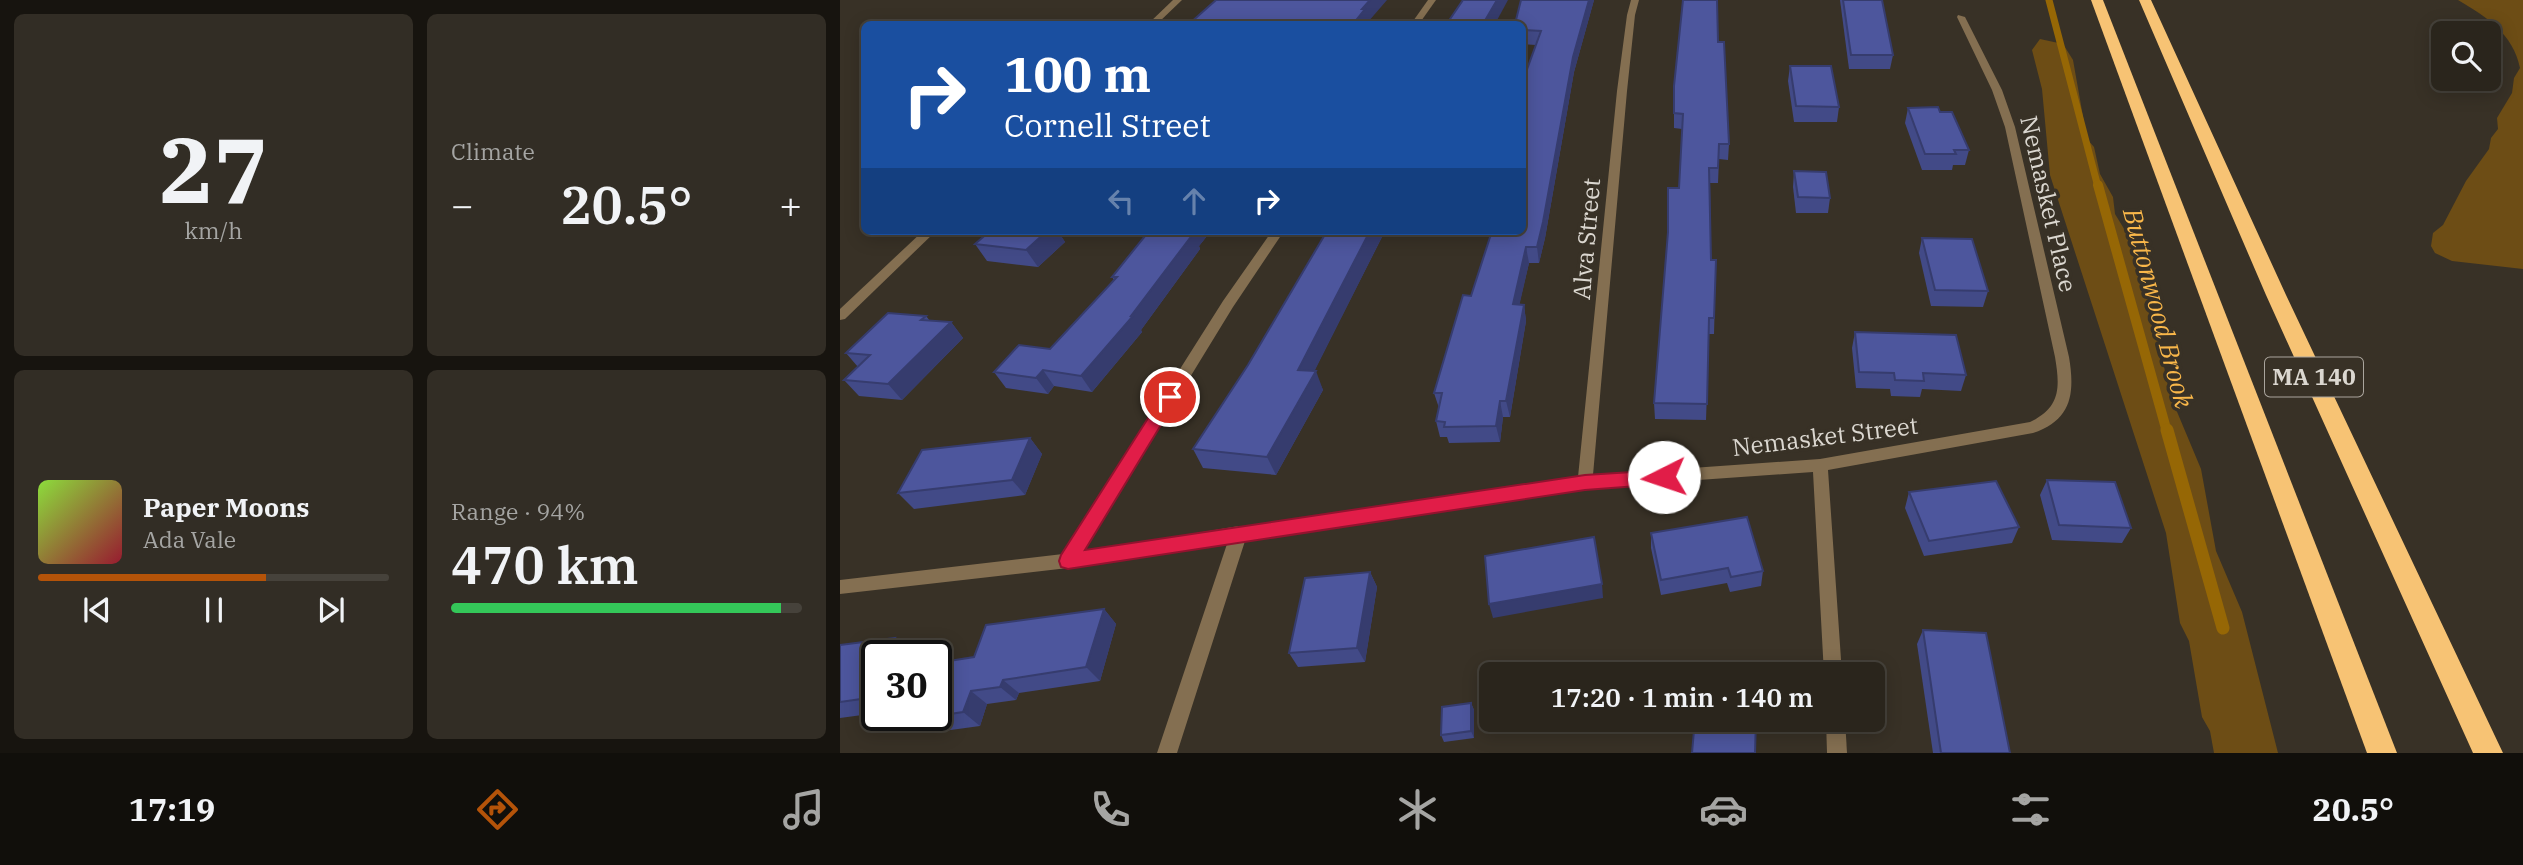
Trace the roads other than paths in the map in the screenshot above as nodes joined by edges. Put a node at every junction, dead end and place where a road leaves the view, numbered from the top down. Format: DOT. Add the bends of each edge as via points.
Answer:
graph roads {
  1 [pos="1178,0"];
  2 [pos="1432,0"];
  3 [pos="1635,0"];
  4 [pos="2097,0"];
  5 [pos="2144,0"];
  6 [pos="1961,17"];
  7 [pos="1155,21"];
  8 [pos="1417,21"];
  9 [pos="926,235"];
  10 [pos="1275,235"];
  11 [pos="840,316"];
  12 [pos="2059,408"];
  13 [pos="1820,465"];
  14 [pos="1585,482"];
  15 [pos="1239,533"];
  16 [pos="1068,561"];
  17 [pos="840,587"];
  18 [pos="1832,662"];
  19 [pos="1836,732"];
  20 [pos="1167,753"];
  21 [pos="1837,753"];
  22 [pos="2382,753"];
  23 [pos="2488,753"];
  1 -- 7 [label="street"];
  2 -- 8 [label="street"];
  3 -- 14 [label="street, Alva Street" via="1622,91"];
  4 -- 22 [label="highway, MA 140"];
  5 -- 23 [label="highway, MA 140"];
  6 -- 12 [label="street, Nemasket Place" via="2010,127 2062,357 2066,383"];
  9 -- 11 [label="street"];
  10 -- 16 [label="street"];
  12 -- 13 [label="street, Nemasket Street" via="2050,419 2033,427"];
  13 -- 14 [label="street, Nemasket Street"];
  13 -- 18 [label="street"];
  14 -- 15 [label="street, Nemasket Street"];
  15 -- 16 [label="street, Nemasket Street"];
  15 -- 20 [label="street"];
  16 -- 17 [label="street, Nemasket Street"];
  19 -- 21 [label="street"];
}
